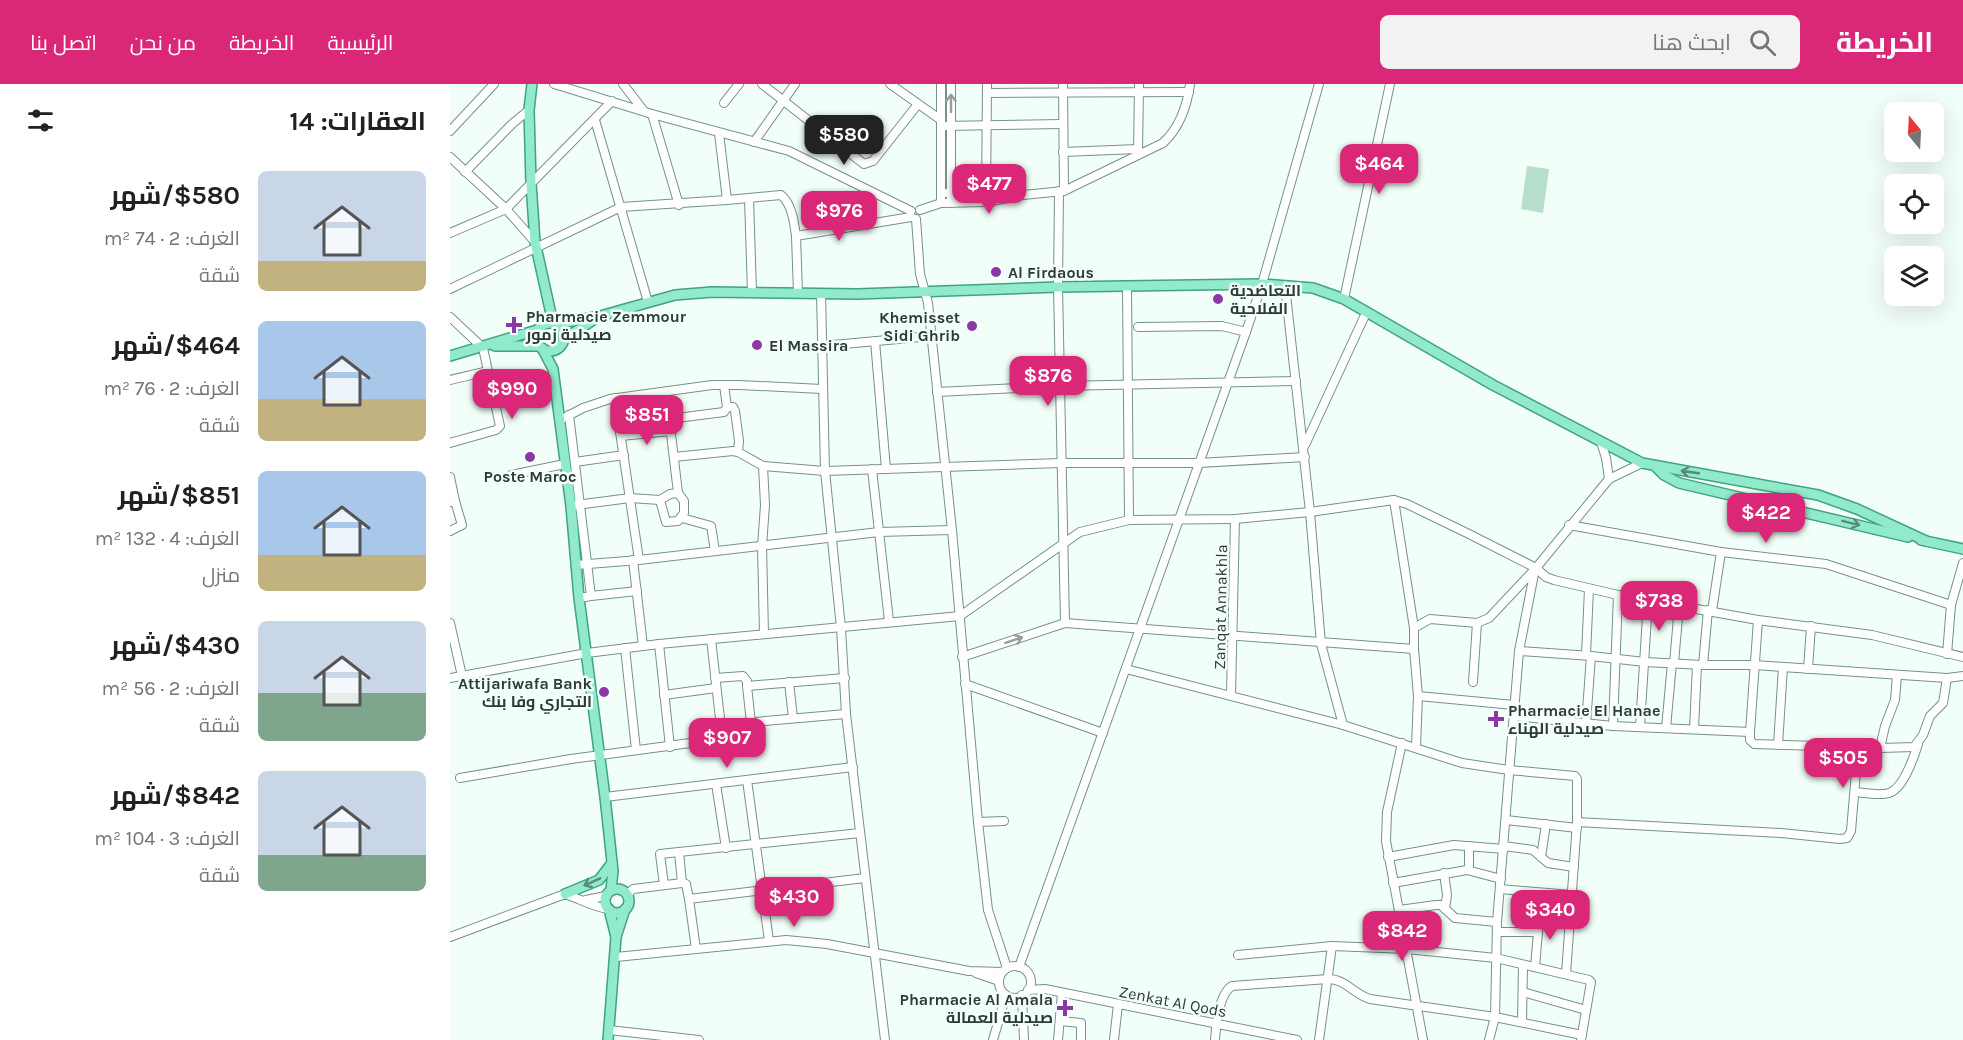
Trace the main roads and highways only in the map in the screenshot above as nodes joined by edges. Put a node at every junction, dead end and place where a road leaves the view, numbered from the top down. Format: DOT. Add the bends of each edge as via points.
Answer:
graph roads {
  1 [pos="529,86"];
  2 [pos="600,316"];
  3 [pos="548,325"];
  4 [pos="562,343"];
  5 [pos="485,347"];
  6 [pos="541,347"];
  7 [pos="450,356"];
  8 [pos="554,369"];
  9 [pos="1656,466"];
  10 [pos="1926,541"];
  11 [pos="1963,549"];
  12 [pos="613,867"];
  13 [pos="608,893"];
  14 [pos="626,893"];
  15 [pos="565,894"];
  16 [pos="608,909"];
  17 [pos="625,909"];
  18 [pos="616,937"];
  19 [pos="608,1035"];
  1 -- 3 [label="main road" via="531,183"];
  2 -- 3 [label="main road"];
  2 -- 4 [label="main road"];
  2 -- 9 [label="main road" via="695,293 1262,284 1313,288 1344,299 1512,395 1642,463"];
  3 -- 4 [label="main road" via="562,330"];
  3 -- 5 [label="main road"];
  3 -- 6 [label="main road" via="536,338"];
  4 -- 6 [label="main road" via="549,351"];
  4 -- 8 [label="main road"];
  5 -- 6 [label="main road"];
  5 -- 7 [label="main road"];
  6 -- 8 [label="main road"];
  8 -- 12 [label="main road" via="575,505 581,565 579,598"];
  10 -- 9 [label="main road, one-way" via="1818,495"];
  9 -- 10 [label="main road, one-way" via="1679,483"];
  10 -- 11 [label="main road"];
  12 -- 13 [label="main road"];
  12 -- 14 [label="main road"];
  12 -- 15 [label="main road, one-way" via="602,877"];
  13 -- 14 [label="main road" via="618,889"];
  13 -- 16 [label="main road"];
  14 -- 17 [label="main road"];
  16 -- 17 [label="main road"];
  16 -- 18 [label="main road"];
  17 -- 18 [label="main road"];
  18 -- 19 [label="main road"];
}
